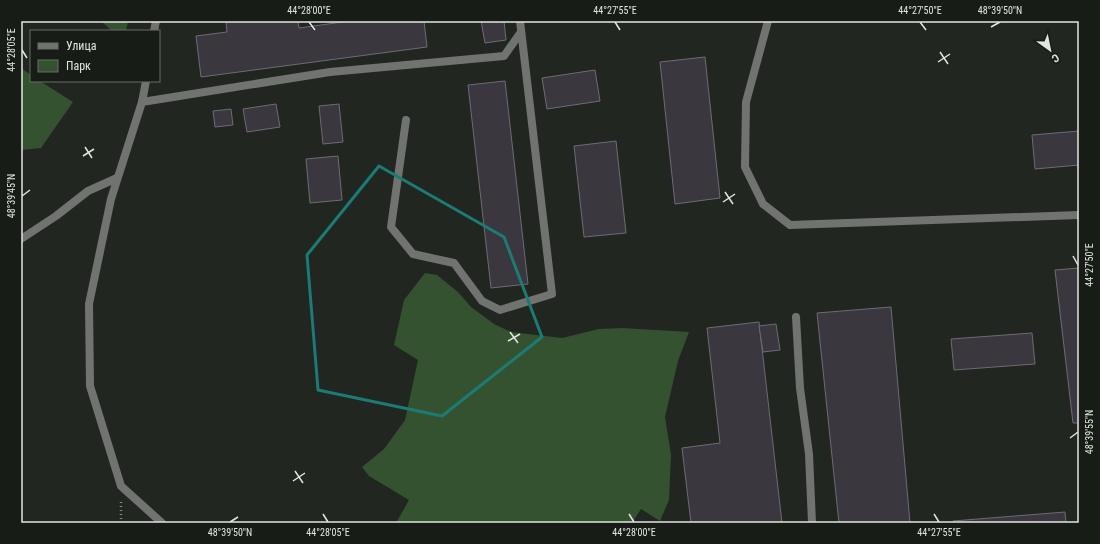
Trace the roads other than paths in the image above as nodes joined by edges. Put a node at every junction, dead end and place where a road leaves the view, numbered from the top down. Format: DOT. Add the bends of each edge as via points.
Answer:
graph roads {
  1 [pos="520,21"];
  2 [pos="768,21"];
  3 [pos="521,32"];
  4 [pos="146,82"];
  5 [pos="142,102"];
  6 [pos="406,120"];
  7 [pos="117,178"];
  8 [pos="1079,215"];
  9 [pos="21,240"];
  10 [pos="796,317"];
  11 [pos="162,523"];
  12 [pos="812,523"];
  1 -- 3 [label="street"];
  2 -- 8 [label="street" via="746,102 745,167 763,204 790,225"];
  3 -- 5 [label="street" via="504,56 330,72"];
  3 -- 6 [label="street" via="552,294 500,310 482,301 454,263 413,254 391,227"];
  4 -- 5 [label="street"];
  5 -- 7 [label="street"];
  7 -- 9 [label="street" via="88,191"];
  7 -- 11 [label="street" via="110,199 89,304 90,386 121,486"];
  10 -- 12 [label="street" via="800,388 809,454"];
}
